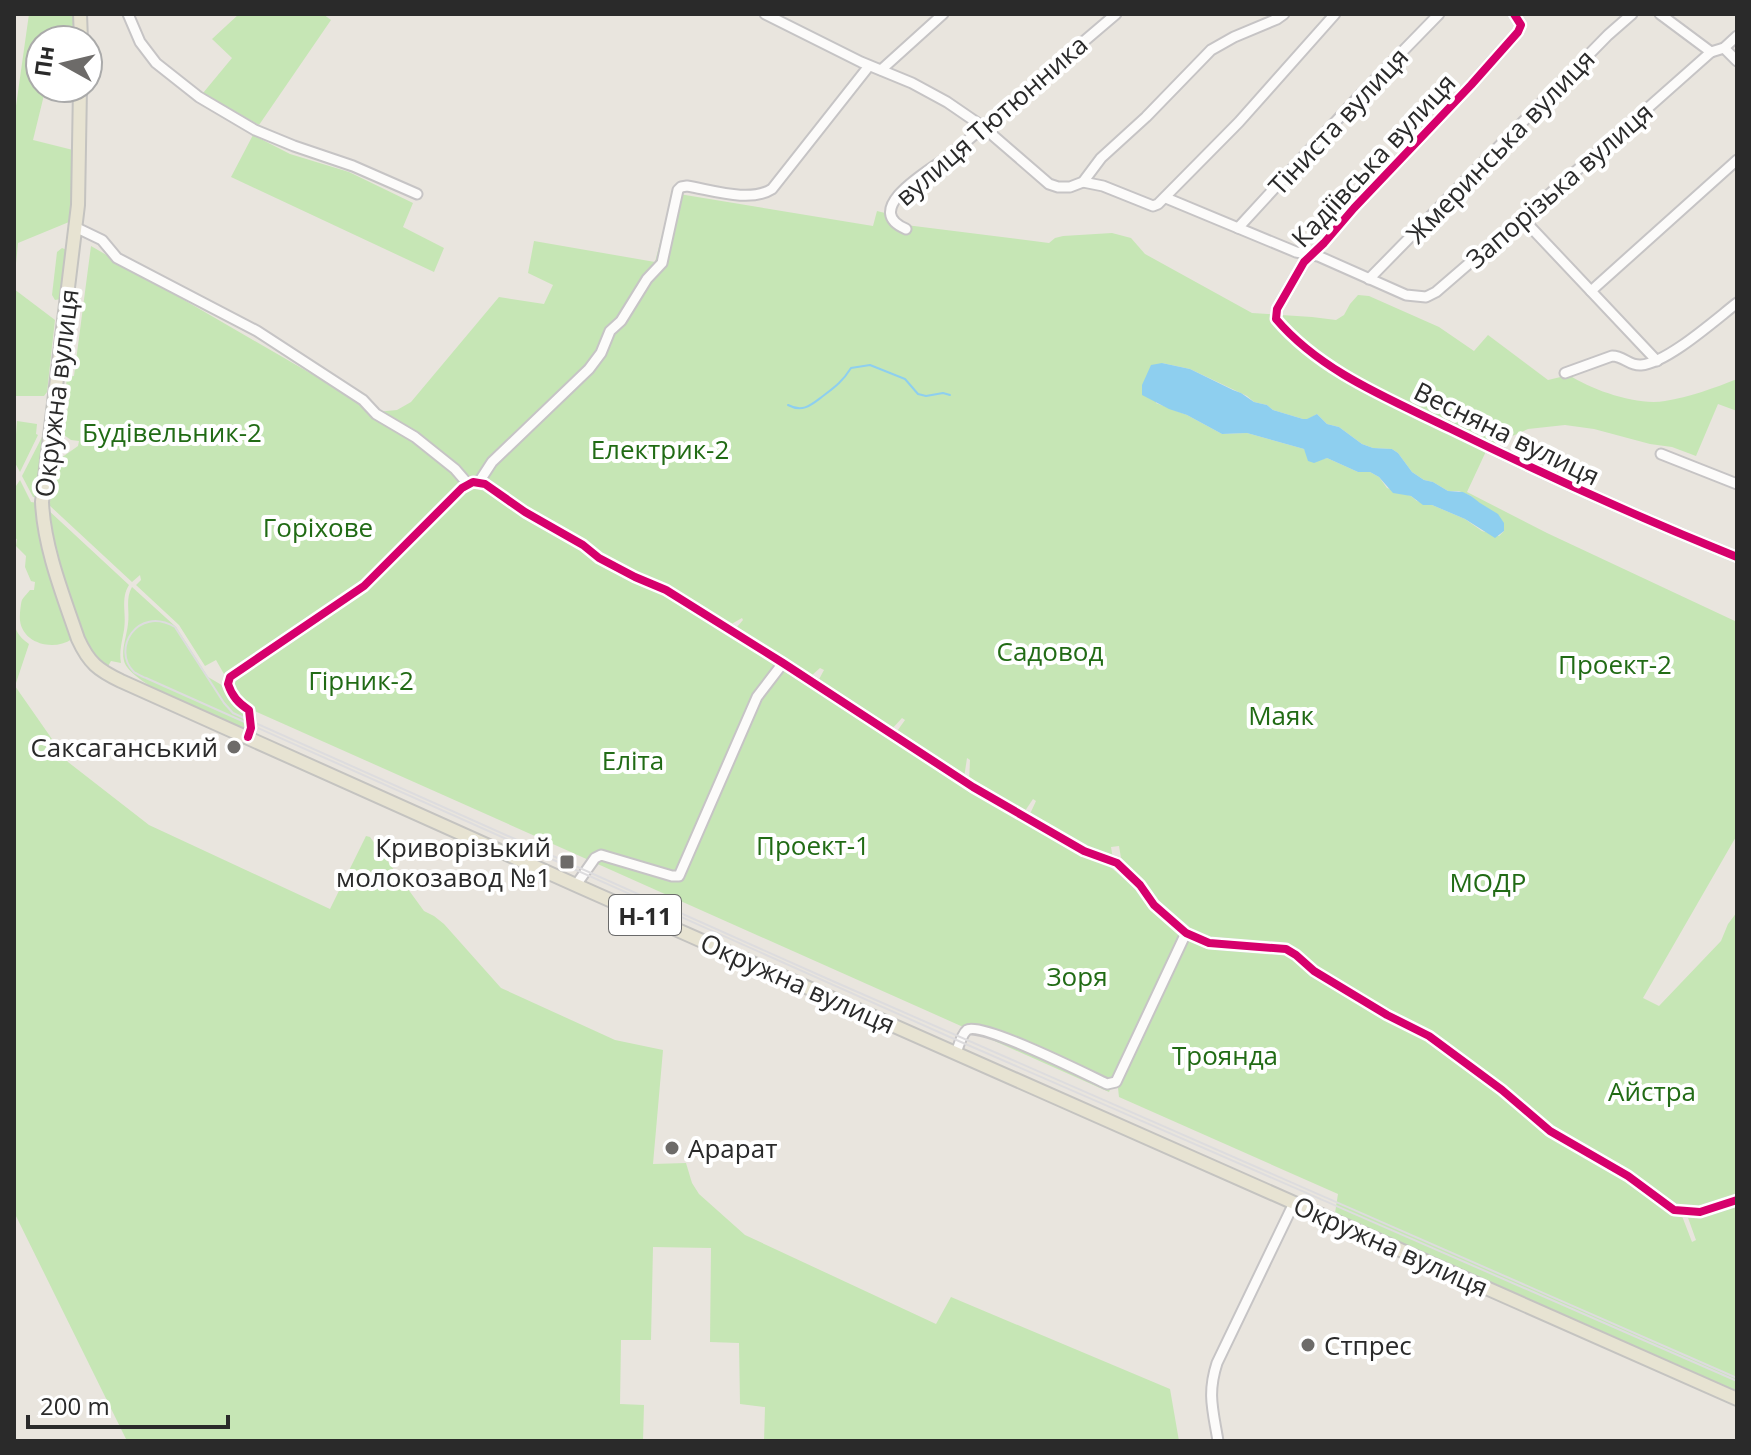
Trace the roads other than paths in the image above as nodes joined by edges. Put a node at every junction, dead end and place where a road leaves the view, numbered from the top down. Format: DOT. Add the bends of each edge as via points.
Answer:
graph roads {
  1 [pos="128,14"];
  2 [pos="765,14"];
  3 [pos="943,14"];
  4 [pos="1116,14"];
  5 [pos="1284,14"];
  6 [pos="1335,14"];
  7 [pos="1439,14"];
  8 [pos="1514,14"];
  9 [pos="1632,14"];
  10 [pos="1660,14"];
  11 [pos="1737,36"];
  12 [pos="1724,48"];
  13 [pos="1711,52"];
  14 [pos="1737,61"];
  15 [pos="869,66"];
  16 [pos="881,70"];
  17 [pos="80,104"];
  18 [pos="982,126"];
  19 [pos="1737,160"];
  20 [pos="1083,182"];
  21 [pos="417,194"];
  22 [pos="1166,198"];
  23 [pos="1522,218"];
  24 [pos="75,227"];
  25 [pos="1238,228"];
  26 [pos="906,229"];
  27 [pos="1311,255"];
  28 [pos="1369,279"];
  29 [pos="1591,291"];
  30 [pos="1737,303"];
  31 [pos="1276,319"];
  32 [pos="1657,361"];
  33 [pos="1565,373"];
  34 [pos="1661,454"];
  35 [pos="479,482"];
  36 [pos="468,484"];
  37 [pos="1737,484"];
  38 [pos="1737,557"];
  39 [pos="783,663"];
  40 [pos="248,737"];
  41 [pos="576,885"];
  42 [pos="1186,933"];
  43 [pos="956,1053"];
  44 [pos="1737,1200"];
  45 [pos="1294,1203"];
  46 [pos="1737,1399"];
  47 [pos="1218,1441"];
  1 -- 21 [label="street" via="156,63 199,97 255,130"];
  2 -- 15 [label="street"];
  3 -- 16 [label="street"];
  4 -- 18 [label="street, вулиця Тютюнника"];
  5 -- 20 [label="street" via="1211,50"];
  6 -- 22 [label="street"];
  7 -- 25 [label="street, Тіниста вулиця"];
  8 -- 27 [label="street, Кадіївська вулиця" via="1521,25 1514,38"];
  9 -- 28 [label="street, Жмеринська вулиця"];
  10 -- 13 [label="street"];
  11 -- 12 [label="street, Запорізька вулиця"];
  12 -- 13 [label="street, Запорізька вулиця"];
  12 -- 14 [label="street"];
  13 -- 23 [label="street, Запорізька вулиця"];
  15 -- 16 [label="street"];
  15 -- 35 [label="street" via="765,194 687,186 678,190 662,263 610,331 601,353 492,462"];
  16 -- 18 [label="street" via="947,102"];
  17 -- 24 [label="main road, Окружна вулиця / Н-11"];
  18 -- 20 [label="street" via="1049,184 1065,188"];
  18 -- 26 [label="street, вулиця Тютюнника" via="894,200 891,218"];
  19 -- 29 [label="street"];
  20 -- 22 [label="street" via="1153,206"];
  22 -- 25 [label="street"];
  23 -- 28 [label="street, Запорізька вулиця" via="1426,297 1406,295"];
  23 -- 29 [label="street"];
  24 -- 36 [label="street" via="102,240 117,258 257,331 310,365 415,437"];
  24 -- 40 [label="main road, Окружна вулиця / Н-11" via="42,519 78,639 91,662 105,673"];
  25 -- 27 [label="street"];
  27 -- 28 [label="street"];
  27 -- 31 [label="street, Кадіївська вулиця"];
  29 -- 32 [label="street"];
  30 -- 32 [label="street"];
  31 -- 38 [label="street, Весняна вулиця" via="1301,344 1357,383 1627,512"];
  32 -- 33 [label="street" via="1633,365 1612,356"];
  34 -- 37 [label="street"];
  35 -- 36 [label="street"];
  35 -- 39 [label="street"];
  36 -- 40 [label="street" via="364,586 230,677 232,694 249,710"];
  39 -- 41 [label="street" via="757,697 679,876 601,855"];
  39 -- 42 [label="street" via="973,787 1084,851 1117,863"];
  40 -- 41 [label="main road, Окружна вулиця / Н-11"];
  41 -- 43 [label="main road, Окружна вулиця / Н-11"];
  42 -- 43 [label="street" via="1114,1084 976,1029 965,1032"];
  42 -- 44 [label="street" via="1209,943 1286,949 1314,971 1429,1036 1550,1131 1674,1210 1700,1212"];
  43 -- 45 [label="main road, Окружна вулиця / Н-11"];
  45 -- 46 [label="main road, Окружна вулиця / Н-11"];
  45 -- 47 [label="street" via="1212,1378"];
}
